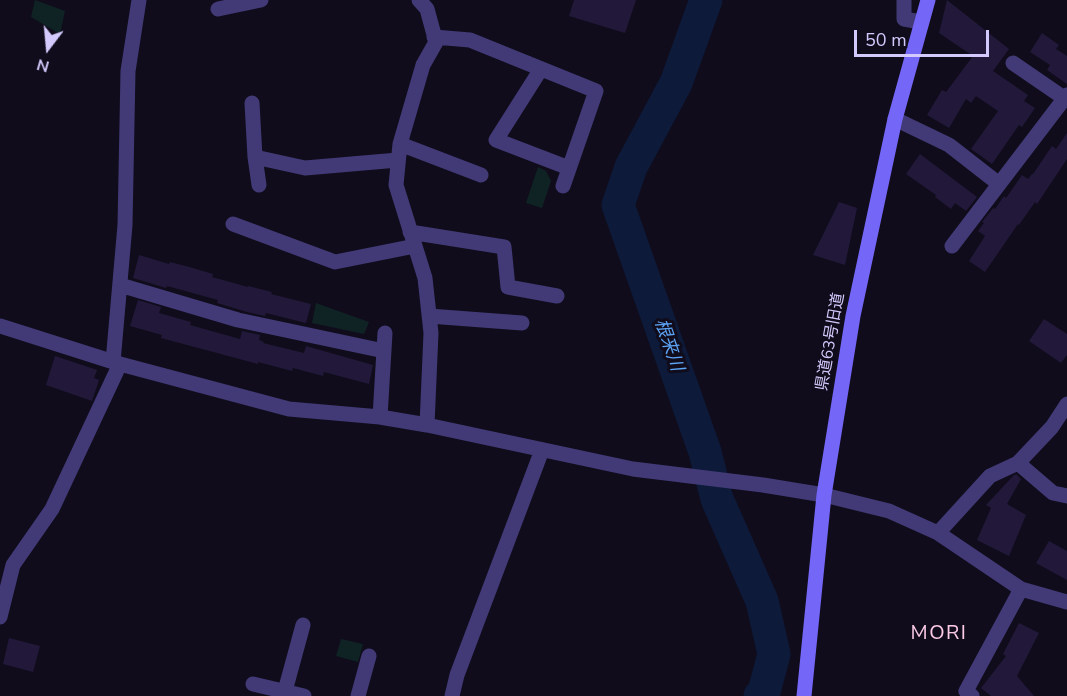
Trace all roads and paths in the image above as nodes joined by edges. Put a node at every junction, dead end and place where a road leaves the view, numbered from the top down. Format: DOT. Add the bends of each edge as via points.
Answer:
graph roads {
  1 [pos="139,0"];
  2 [pos="261,0"];
  3 [pos="420,0"];
  4 [pos="904,0"];
  5 [pos="928,0"];
  6 [pos="218,9"];
  7 [pos="921,22"];
  8 [pos="435,36"];
  9 [pos="1013,63"];
  10 [pos="541,69"];
  11 [pos="1066,98"];
  12 [pos="252,103"];
  13 [pos="895,119"];
  14 [pos="400,144"];
  15 [pos="255,157"];
  16 [pos="398,160"];
  17 [pos="569,168"];
  18 [pos="481,175"];
  19 [pos="999,184"];
  20 [pos="259,185"];
  21 [pos="563,186"];
  22 [pos="233,224"];
  23 [pos="412,239"];
  24 [pos="952,246"];
  25 [pos="120,285"];
  26 [pos="557,296"];
  27 [pos="429,316"];
  28 [pos="522,323"];
  29 [pos="0,326"];
  30 [pos="385,333"];
  31 [pos="384,351"];
  32 [pos="116,363"];
  33 [pos="1067,404"];
  34 [pos="380,417"];
  35 [pos="427,424"];
  36 [pos="542,450"];
  37 [pos="1018,463"];
  38 [pos="824,495"];
  39 [pos="1067,496"];
  40 [pos="938,533"];
  41 [pos="1021,589"];
  42 [pos="1067,602"];
  43 [pos="0,617"];
  44 [pos="303,624"];
  45 [pos="369,656"];
  46 [pos="253,684"];
  47 [pos="285,691"];
  48 [pos="304,696"];
  49 [pos="358,696"];
  50 [pos="452,696"];
  51 [pos="804,696"];
  52 [pos="972,696"];
  1 -- 25 [label="street" via="128,71"];
  2 -- 6 [label="street"];
  3 -- 8 [label="street"];
  4 -- 7 [label="street" via="904,19"];
  5 -- 7 [label="street, 県道63号旧道"];
  7 -- 13 [label="street, 県道63号旧道"];
  8 -- 10 [label="street" via="470,40"];
  8 -- 14 [label="street"];
  9 -- 11 [label="street"];
  10 -- 17 [label="street" via="596,91"];
  10 -- 17 [label="street" via="496,140"];
  11 -- 19 [label="street"];
  12 -- 15 [label="street"];
  13 -- 19 [label="street" via="949,145"];
  13 -- 38 [label="street, 県道63号旧道" via="853,316"];
  14 -- 16 [label="street"];
  14 -- 18 [label="street"];
  15 -- 16 [label="street" via="305,168"];
  15 -- 20 [label="street"];
  16 -- 23 [label="street" via="396,185"];
  17 -- 21 [label="street"];
  19 -- 24 [label="street"];
  22 -- 23 [label="street" via="335,262"];
  23 -- 26 [label="street" via="504,247 508,287"];
  23 -- 27 [label="street" via="425,278"];
  25 -- 31 [label="street" via="238,320"];
  25 -- 32 [label="street"];
  27 -- 28 [label="street"];
  27 -- 35 [label="street"];
  29 -- 32 [label="street"];
  30 -- 31 [label="street"];
  31 -- 34 [label="street"];
  32 -- 34 [label="street" via="289,409"];
  32 -- 43 [label="street" via="52,508 13,565"];
  33 -- 37 [label="street" via="1052,427"];
  34 -- 35 [label="street"];
  35 -- 36 [label="street"];
  36 -- 38 [label="street" via="633,469"];
  36 -- 50 [label="street"];
  37 -- 39 [label="street" via="1053,493"];
  37 -- 40 [label="street" via="990,476"];
  38 -- 40 [label="street" via="889,511"];
  38 -- 51 [label="street, 県道63号旧道"];
  40 -- 41 [label="street"];
  41 -- 42 [label="street"];
  41 -- 52 [label="street" via="966,692"];
  44 -- 47 [label="street"];
  45 -- 49 [label="street"];
  46 -- 47 [label="street"];
  47 -- 48 [label="street"];
}
